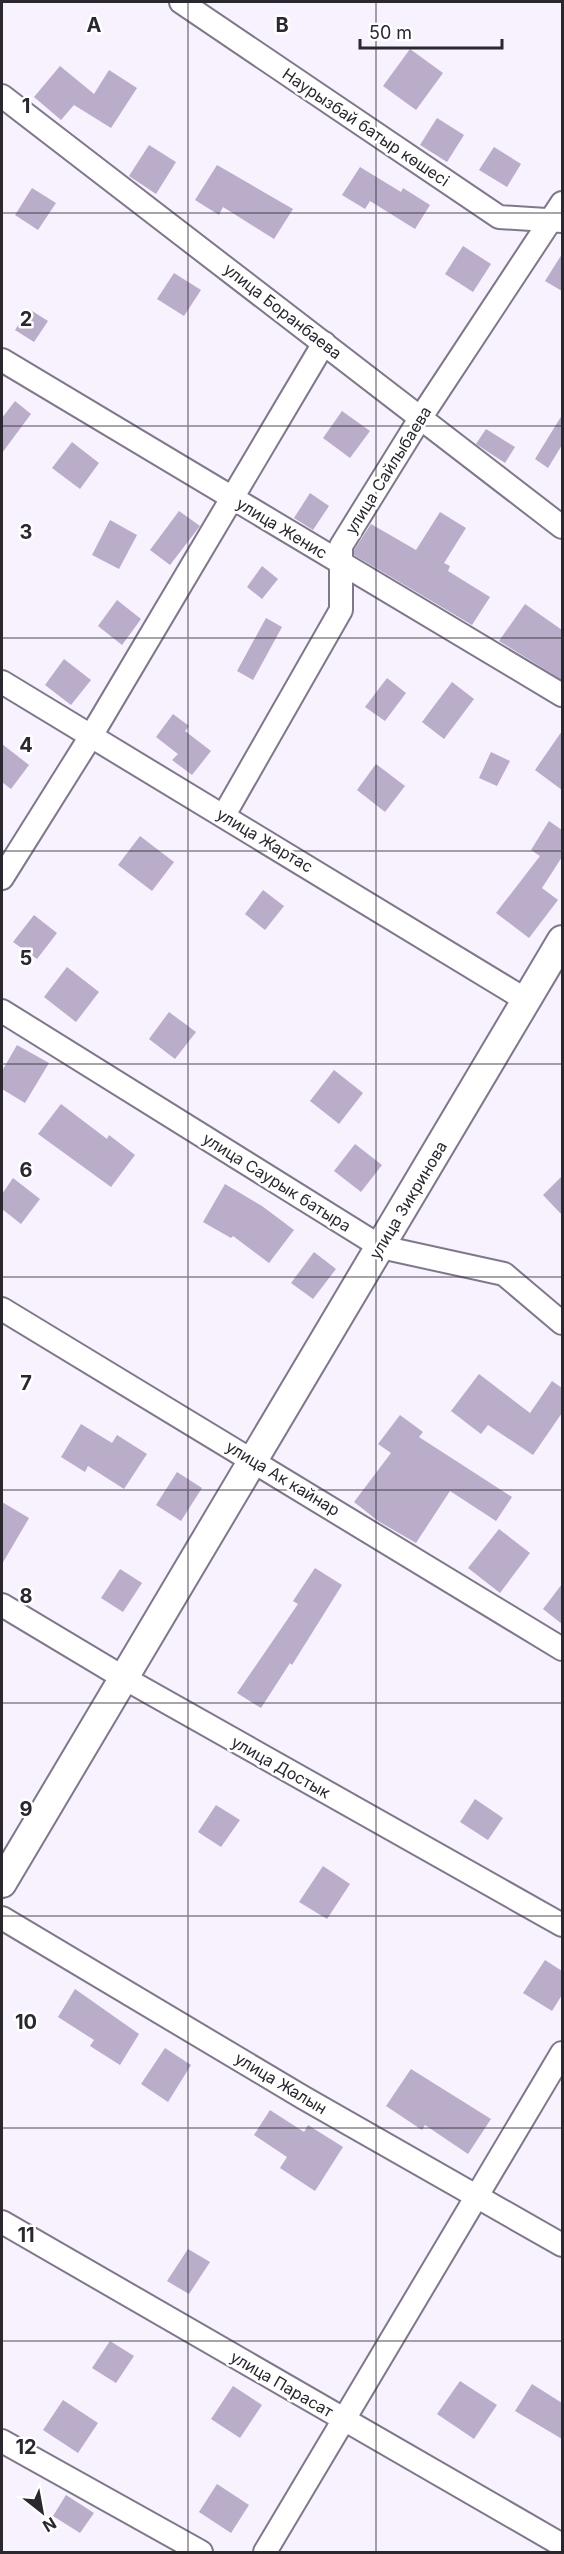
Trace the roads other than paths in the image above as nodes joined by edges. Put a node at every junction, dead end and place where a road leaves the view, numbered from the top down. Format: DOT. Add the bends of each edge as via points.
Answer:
graph roads {
  1 [pos="181,2"];
  2 [pos="2,96"];
  3 [pos="559,215"];
  4 [pos="324,343"];
  5 [pos="2,360"];
  6 [pos="421,417"];
  7 [pos="233,498"];
  8 [pos="562,527"];
  9 [pos="341,563"];
  10 [pos="2,682"];
  11 [pos="562,695"];
  12 [pos="91,736"];
  13 [pos="224,815"];
  14 [pos="2,878"];
  15 [pos="562,940"];
  16 [pos="526,1000"];
  17 [pos="2,1011"];
  18 [pos="381,1247"];
  19 [pos="2,1309"];
  20 [pos="562,1323"];
  21 [pos="253,1460"];
  22 [pos="2,1605"];
  23 [pos="562,1648"];
  24 [pos="124,1678"];
  25 [pos="2,1883"];
  26 [pos="2,1918"];
  27 [pos="562,1925"];
  28 [pos="562,2053"];
  29 [pos="478,2196"];
  30 [pos="2,2222"];
  31 [pos="562,2245"];
  32 [pos="346,2421"];
  33 [pos="2,2441"];
  34 [pos="562,2545"];
  35 [pos="201,2553"];
  36 [pos="265,2553"];
  1 -- 3 [label="street, Наурызбай батыр көшесі" via="499,217"];
  2 -- 4 [label="street, улица Боранбаева"];
  3 -- 6 [label="street, улица Сайлыбаева"];
  4 -- 6 [label="street, улица Боранбаева"];
  4 -- 7 [label="street"];
  5 -- 7 [label="street, улица Женис"];
  6 -- 8 [label="street, улица Боранбаева"];
  6 -- 9 [label="street, улица Сайлыбаева" via="341,546"];
  7 -- 9 [label="street, улица Женис"];
  7 -- 12 [label="street"];
  9 -- 11 [label="street, улица Женис"];
  9 -- 13 [label="street, улица Сайлыбаева" via="341,610"];
  10 -- 12 [label="street, улица Жартас"];
  12 -- 13 [label="street, улица Жартас"];
  12 -- 14 [label="street"];
  13 -- 16 [label="street, улица Жартас"];
  15 -- 16 [label="street, улица Зикринова"];
  16 -- 18 [label="street, улица Зикринова"];
  17 -- 18 [label="street, улица Саурык батыра"];
  18 -- 20 [label="street, улица Саурык батыра" via="504,1274"];
  18 -- 21 [label="street, улица Зикринова"];
  19 -- 21 [label="street, улица Ак кайнар"];
  21 -- 23 [label="street, улица Ак кайнар"];
  21 -- 24 [label="street, улица Зикринова"];
  22 -- 24 [label="street, улица Достык"];
  24 -- 25 [label="street, улица Зикринова"];
  24 -- 27 [label="street, улица Достык"];
  26 -- 29 [label="street, улица Жалын" via="304,2098"];
  28 -- 29 [label="street"];
  29 -- 31 [label="street, улица Жалын"];
  29 -- 32 [label="street"];
  30 -- 32 [label="street, улица Парасат"];
  32 -- 34 [label="street, улица Парасат"];
  32 -- 36 [label="street"];
  33 -- 35 [label="street"];
}
